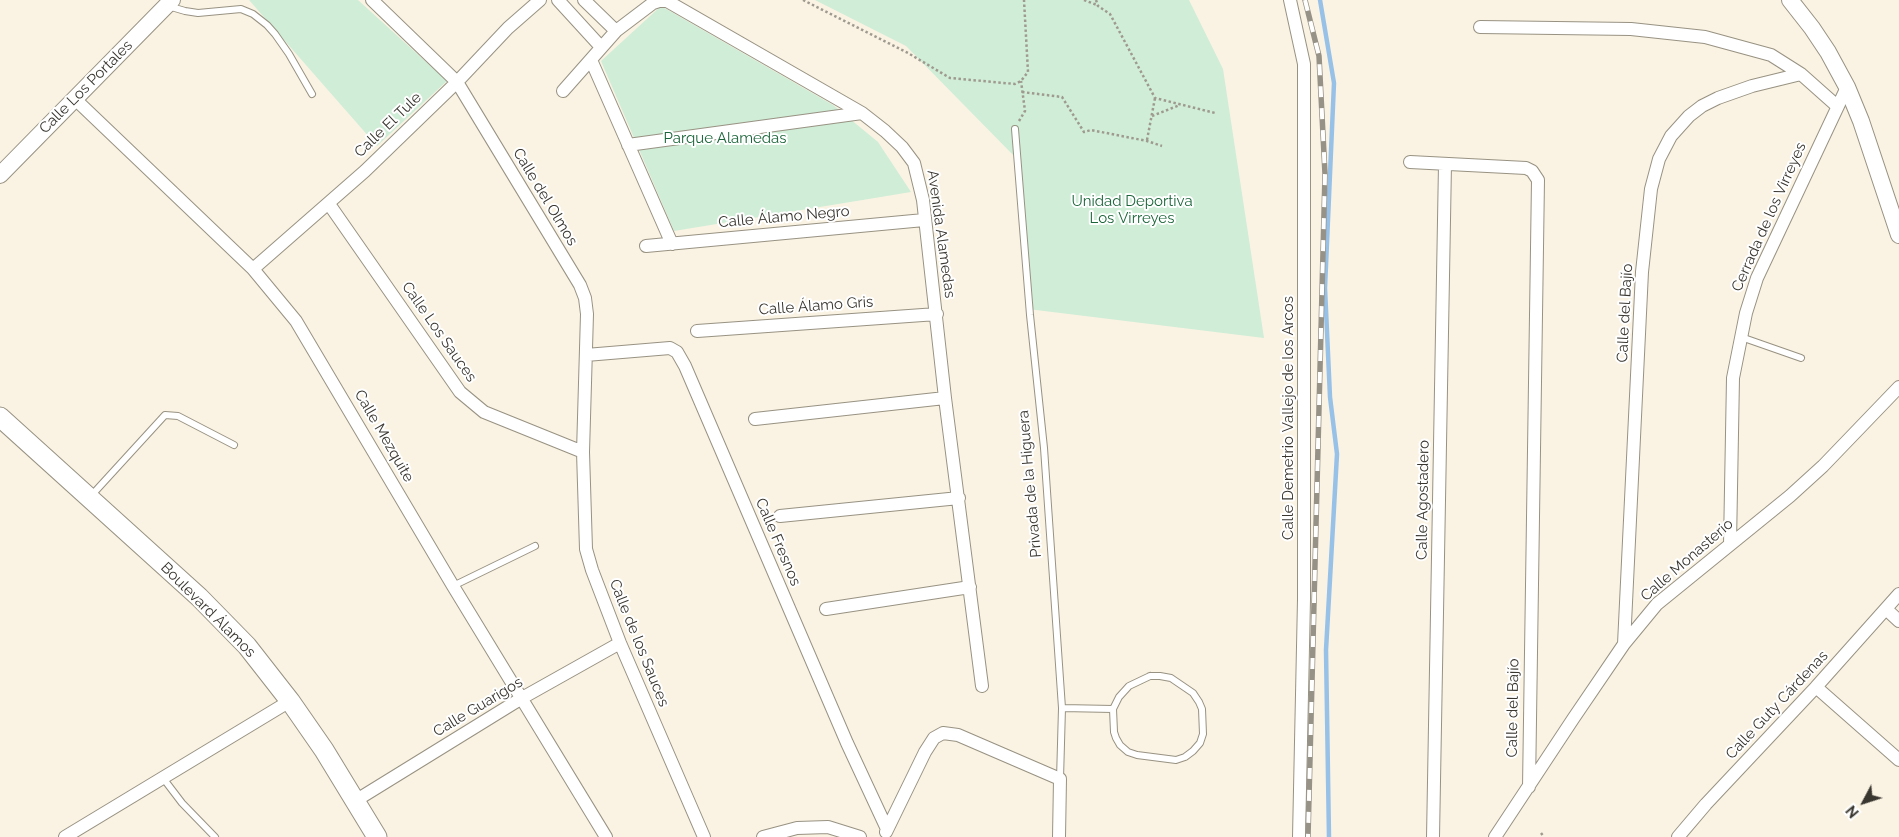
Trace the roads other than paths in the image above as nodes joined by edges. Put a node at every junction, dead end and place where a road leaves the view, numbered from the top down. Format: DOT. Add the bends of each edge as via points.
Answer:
graph roads {
  1 [pos="372,0"];
  2 [pos="540,0"];
  3 [pos="558,0"];
  4 [pos="584,0"];
  5 [pos="1290,0"];
  6 [pos="1790,0"];
  7 [pos="170,3"];
  8 [pos="1480,26"];
  9 [pos="616,31"];
  10 [pos="601,47"];
  11 [pos="591,60"];
  12 [pos="1801,74"];
  13 [pos="457,82"];
  14 [pos="1847,87"];
  15 [pos="563,91"];
  16 [pos="312,94"];
  17 [pos="75,99"];
  18 [pos="1837,106"];
  19 [pos="862,113"];
  20 [pos="1015,129"];
  21 [pos="628,145"];
  22 [pos="1410,162"];
  23 [pos="1445,164"];
  24 [pos="0,175"];
  25 [pos="329,204"];
  26 [pos="924,220"];
  27 [pos="1899,235"];
  28 [pos="672,244"];
  29 [pos="646,246"];
  30 [pos="254,269"];
  31 [pos="937,314"];
  32 [pos="697,331"];
  33 [pos="1740,336"];
  34 [pos="586,355"];
  35 [pos="1801,358"];
  36 [pos="1899,387"];
  37 [pos="945,398"];
  38 [pos="0,417"];
  39 [pos="755,419"];
  40 [pos="234,445"];
  41 [pos="583,452"];
  42 [pos="89,498"];
  43 [pos="959,498"];
  44 [pos="780,516"];
  45 [pos="1730,544"];
  46 [pos="535,546"];
  47 [pos="453,586"];
  48 [pos="970,587"];
  49 [pos="1899,594"];
  50 [pos="826,609"];
  51 [pos="1886,609"];
  52 [pos="1899,621"];
  53 [pos="620,643"];
  54 [pos="1624,644"];
  55 [pos="982,686"];
  56 [pos="1816,687"];
  57 [pos="522,698"];
  58 [pos="290,701"];
  59 [pos="1062,708"];
  60 [pos="1113,710"];
  61 [pos="1899,760"];
  62 [pos="163,778"];
  63 [pos="1060,779"];
  64 [pos="1528,787"];
  65 [pos="355,801"];
  66 [pos="886,833"];
  67 [pos="65,837"];
  68 [pos="215,837"];
  69 [pos="377,837"];
  70 [pos="606,837"];
  71 [pos="704,837"];
  72 [pos="763,837"];
  73 [pos="860,837"];
  74 [pos="1059,837"];
  75 [pos="1300,837"];
  76 [pos="1433,837"];
  77 [pos="1495,837"];
  78 [pos="1678,837"];
  1 -- 13 [label="street, Calle del Olmos"];
  2 -- 13 [label="street, Calle El Tule" via="508,28"];
  3 -- 10 [label="street"];
  4 -- 9 [label="street"];
  5 -- 75 [label="street, Calle Demetrio Vallejo de los Arcos" via="1304,64 1304,599"];
  6 -- 14 [label="street" via="1823,44"];
  7 -- 16 [label="lane" via="185,12 241,9 253,14 275,34"];
  7 -- 17 [label="street, Calle Los Portales"];
  8 -- 12 [label="street" via="1631,29 1705,37 1771,55"];
  9 -- 10 [label="street, Avenida Alamedas"];
  9 -- 19 [label="street, Avenida Alamedas" via="653,3 667,1"];
  10 -- 11 [label="street, Avenida Alamedas"];
  11 -- 15 [label="street, Avenida Alamedas"];
  11 -- 21 [label="street"];
  12 -- 18 [label="street"];
  12 -- 54 [label="street, Calle del Bajío" via="1752,86 1702,106 1671,136 1659,159 1651,189 1642,272"];
  13 -- 25 [label="street, Calle El Tule"];
  13 -- 34 [label="street, Calle del Olmos" via="580,285 586,298"];
  14 -- 18 [label="street, Cerrada de los Virreyes"];
  14 -- 27 [label="street"];
  17 -- 24 [label="street, Calle Los Portales"];
  17 -- 30 [label="street, Calle Mezquite"];
  18 -- 33 [label="street, Cerrada de los Virreyes" via="1758,278"];
  19 -- 21 [label="street"];
  19 -- 26 [label="street, Avenida Alamedas" via="885,131 914,163 920,182"];
  20 -- 59 [label="lane, Privada de la Higuera" via="1044,448"];
  21 -- 28 [label="street"];
  22 -- 23 [label="street"];
  23 -- 64 [label="street, Calle del Bajío" via="1526,168 1538,180"];
  23 -- 76 [label="street, Calle Agostadero"];
  25 -- 30 [label="street, Calle El Tule"];
  25 -- 41 [label="street, Calle Los Sauces" via="460,392 490,415"];
  26 -- 28 [label="street, Calle Álamo Negro"];
  26 -- 31 [label="street, Avenida Alamedas"];
  28 -- 29 [label="street, Calle Álamo Negro"];
  30 -- 47 [label="street, Calle Mezquite" via="296,322"];
  31 -- 32 [label="street, Calle Álamo Gris"];
  31 -- 37 [label="street, Avenida Alamedas"];
  33 -- 35 [label="lane"];
  33 -- 45 [label="street, Cerrada de los Virreyes" via="1733,378"];
  34 -- 41 [label="street, Calle del Olmos"];
  34 -- 66 [label="street, Calle Fresnos" via="670,348 685,366"];
  36 -- 45 [label="street, Calle Monasterio" via="1823,466"];
  37 -- 39 [label="street"];
  37 -- 43 [label="street, Avenida Alamedas"];
  38 -- 42 [label="main road, Boulevard Álamos"];
  40 -- 42 [label="lane" via="178,416 165,415"];
  41 -- 53 [label="street, Calle de los Sauces" via="586,549"];
  42 -- 58 [label="main road, Boulevard Álamos" via="247,646"];
  43 -- 44 [label="street"];
  43 -- 48 [label="street, Avenida Alamedas"];
  45 -- 54 [label="street, Calle Monasterio" via="1664,597"];
  46 -- 47 [label="lane"];
  47 -- 57 [label="street, Calle Mezquite"];
  48 -- 50 [label="street"];
  48 -- 55 [label="street, Avenida Alamedas"];
  49 -- 51 [label="street, Calle Guty Cárdenas"];
  51 -- 52 [label="street"];
  51 -- 56 [label="street, Calle Guty Cárdenas"];
  53 -- 57 [label="street, Calle Guarigos"];
  53 -- 71 [label="street, Calle de los Sauces"];
  54 -- 64 [label="street, Calle Monasterio"];
  56 -- 61 [label="street"];
  56 -- 78 [label="street, Calle Guty Cárdenas"];
  57 -- 65 [label="street, Calle Guarigos"];
  57 -- 70 [label="street, Calle Mezquite"];
  58 -- 62 [label="street"];
  58 -- 65 [label="main road, Boulevard Álamos"];
  59 -- 60 [label="lane"];
  59 -- 63 [label="lane, Privada de la Higuera"];
  60 -- 60 [label="lane" via="1116,738 1128,752 1137,755 1176,760 1193,752 1203,734 1199,702 1193,693 1171,678 1150,676 1138,680 1128,686"];
  62 -- 67 [label="street"];
  62 -- 68 [label="lane"];
  63 -- 66 [label="street" via="958,735 943,733 934,738 925,752"];
  63 -- 74 [label="street, Privada de la Higuera"];
  64 -- 77 [label="street, Calle Monasterio"];
  65 -- 69 [label="main road, Boulevard Álamos"];
  72 -- 73 [label="street" via="797,828 828,826"];
}
